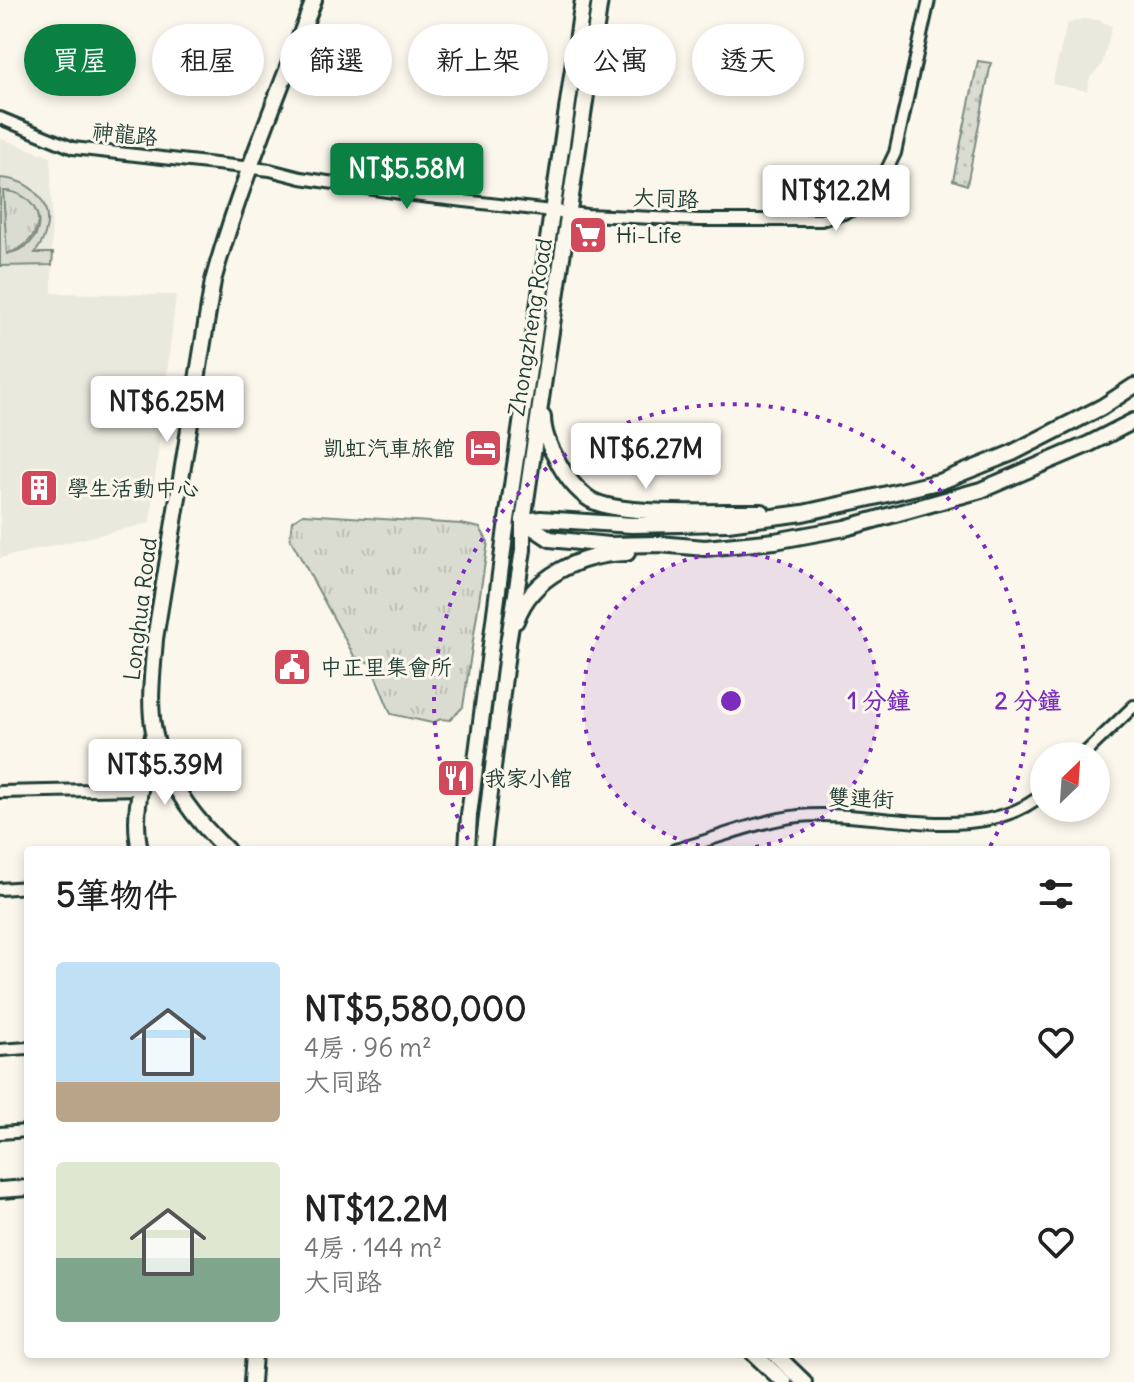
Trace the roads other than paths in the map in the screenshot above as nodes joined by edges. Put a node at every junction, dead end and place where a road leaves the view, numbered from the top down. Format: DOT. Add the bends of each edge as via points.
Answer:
graph roads {
  1 [pos="314,0"];
  2 [pos="583,0"];
  3 [pos="600,0"];
  4 [pos="929,0"];
  5 [pos="0,118"];
  6 [pos="250,167"];
  7 [pos="561,212"];
  8 [pos="544,384"];
  9 [pos="1134,386"];
  10 [pos="1134,421"];
  11 [pos="803,513"];
  12 [pos="523,521"];
  13 [pos="705,548"];
  14 [pos="508,644"];
  15 [pos="1134,706"];
  16 [pos="154,731"];
  17 [pos="1097,742"];
  18 [pos="140,789"];
  19 [pos="0,792"];
  20 [pos="1030,802"];
  21 [pos="140,846"];
  22 [pos="223,846"];
  23 [pos="467,846"];
  24 [pos="483,846"];
  25 [pos="688,846"];
  26 [pos="24,887"];
  27 [pos="0,889"];
  28 [pos="24,1048"];
  29 [pos="0,1050"];
  30 [pos="24,1131"];
  31 [pos="0,1133"];
  32 [pos="24,1188"];
  33 [pos="0,1190"];
  34 [pos="254,1358"];
  35 [pos="758,1358"];
  36 [pos="779,1358"];
  37 [pos="252,1382"];
  38 [pos="784,1382"];
  39 [pos="804,1382"];
  1 -- 6 [label="main road, Longhua Road"];
  2 -- 7 [label="main road, Zhongzheng Road"];
  3 -- 7 [label="main road, Zhongzheng Road"];
  4 -- 7 [label="street, 大同路" via="895,153 879,186 850,211 821,220"];
  5 -- 6 [label="street, 神龍路" via="73,148"];
  6 -- 7 [label="street, 大同路" via="421,196"];
  6 -- 16 [label="main road, Longhua Road" via="213,281 201,349 155,639"];
  7 -- 8 [label="main road, Zhongzheng Road"];
  7 -- 23 [label="main road, Zhongzheng Road" via="507,520"];
  8 -- 11 [label="main road" via="543,425 553,452 566,477 591,500 639,510"];
  8 -- 12 [label="main road, Zhongzheng Road"];
  9 -- 11 [label="main road" via="1012,453 942,481"];
  10 -- 13 [label="main road" via="981,490 913,511 775,541"];
  11 -- 12 [label="main road" via="728,523"];
  12 -- 13 [label="main road" via="550,539"];
  12 -- 14 [label="main road, Zhongzheng Road"];
  13 -- 14 [label="main road" via="615,553 568,565 542,581 519,611"];
  14 -- 24 [label="main road, Zhongzheng Road"];
  15 -- 17 [label="street"];
  16 -- 18 [label="main road"];
  16 -- 22 [label="main road, Longhua Road" via="174,786"];
  18 -- 19 [label="street"];
  18 -- 21 [label="main road"];
  20 -- 25 [label="street, 雙連街" via="1011,814 981,821 802,816"];
  26 -- 27 [label="street"];
  28 -- 29 [label="street"];
  30 -- 31 [label="street"];
  32 -- 33 [label="main road"];
  34 -- 37 [label="main road"];
  35 -- 38 [label="main road"];
  36 -- 39 [label="main road"];
}
